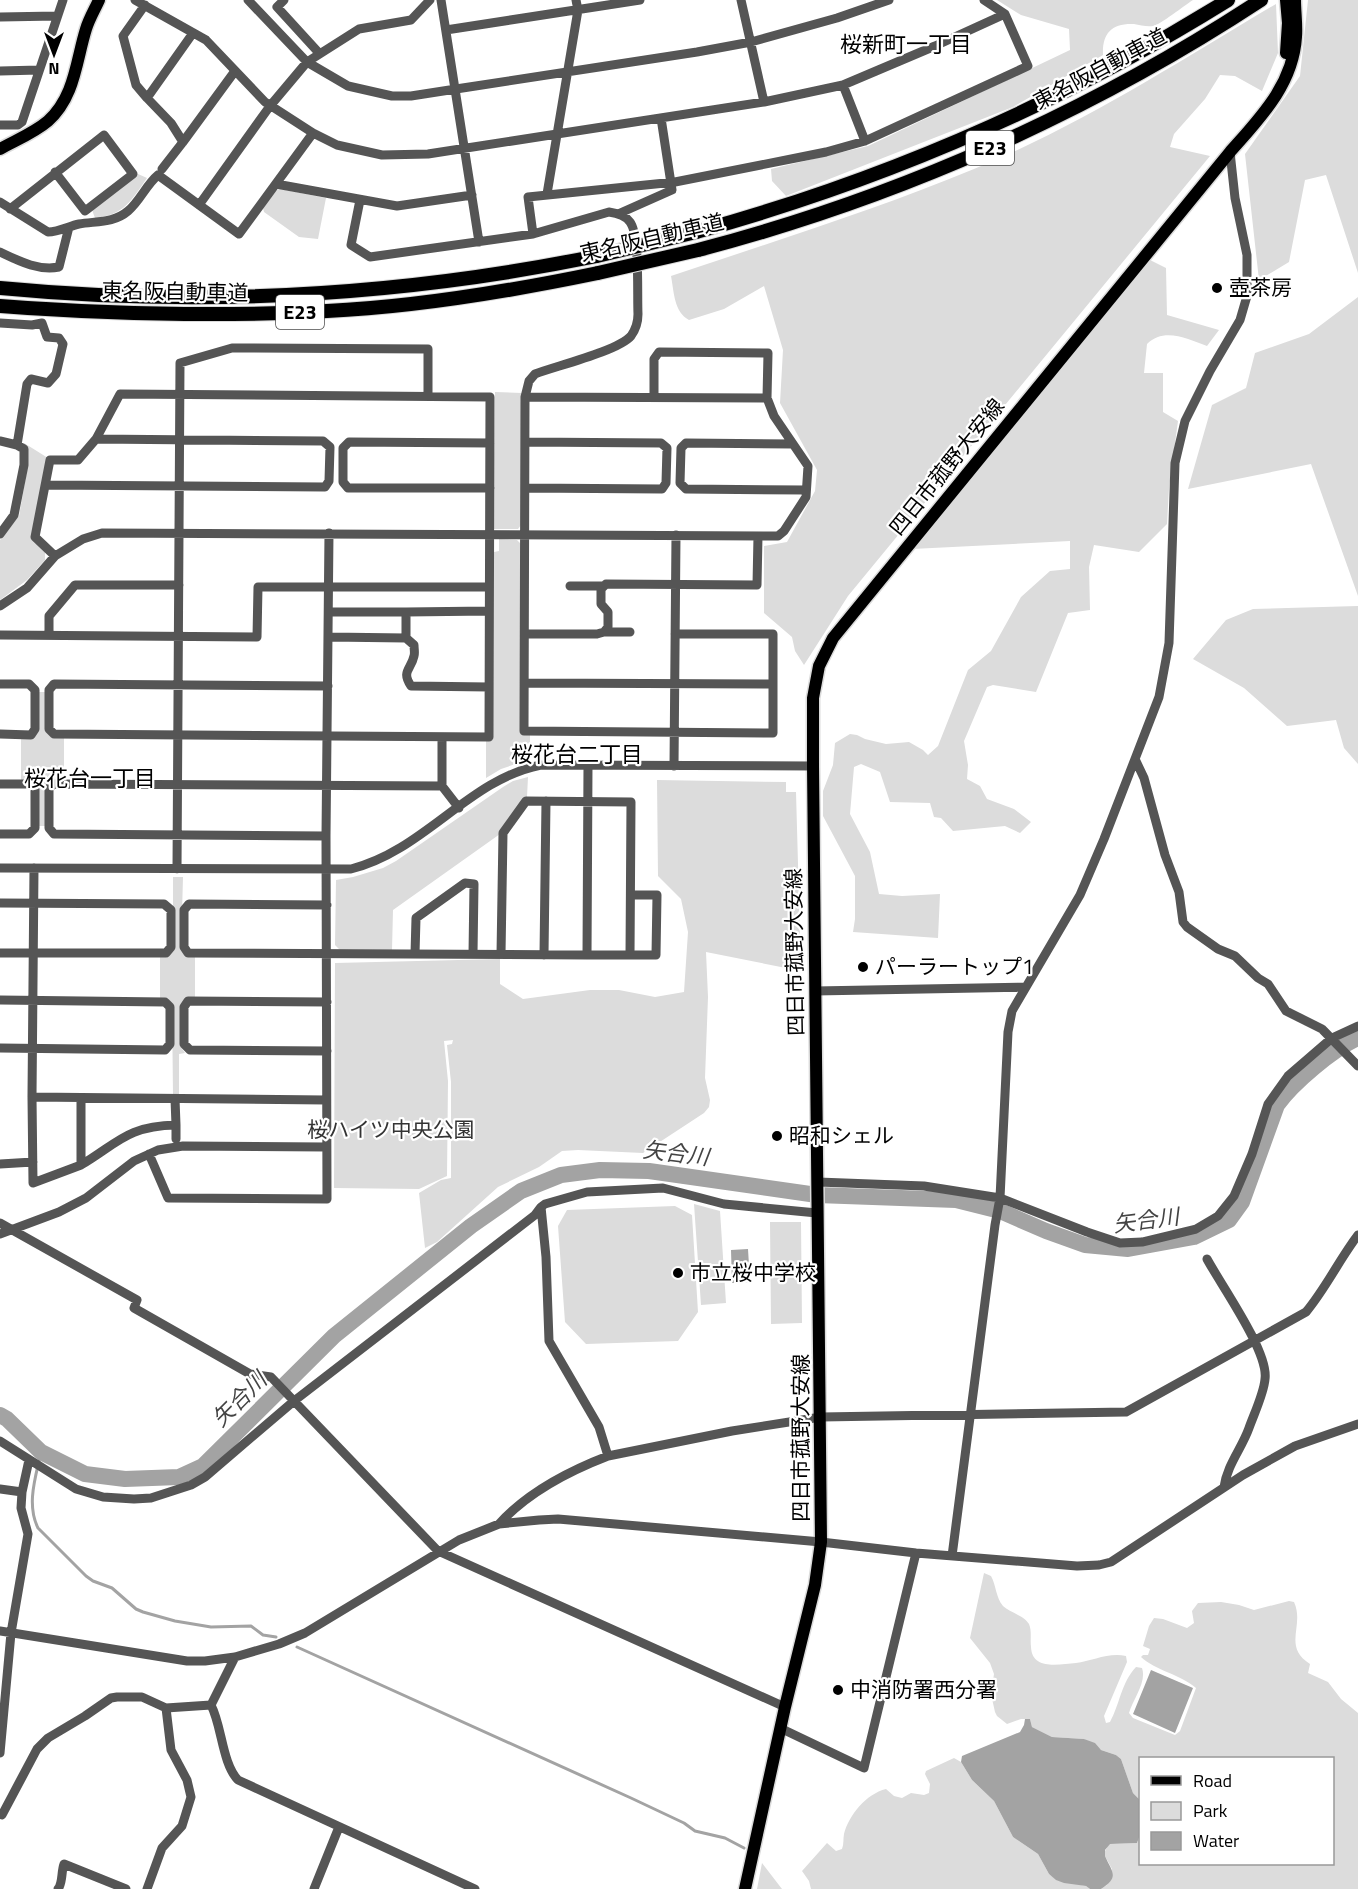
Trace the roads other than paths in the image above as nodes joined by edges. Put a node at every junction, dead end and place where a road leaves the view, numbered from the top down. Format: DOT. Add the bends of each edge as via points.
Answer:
graph roads {
  1 [pos="63,0"];
  2 [pos="99,0"];
  3 [pos="135,0"];
  4 [pos="248,0"];
  5 [pos="284,0"];
  6 [pos="430,0"];
  7 [pos="441,0"];
  8 [pos="640,0"];
  9 [pos="741,0"];
  10 [pos="889,0"];
  11 [pos="984,0"];
  12 [pos="1228,0"];
  13 [pos="1261,0"];
  14 [pos="1290,1"];
  15 [pos="145,5"];
  16 [pos="577,5"];
  17 [pos="1005,14"];
  18 [pos="57,16"];
  19 [pos="0,17"];
  20 [pos="446,30"];
  21 [pos="193,33"];
  22 [pos="751,42"];
  23 [pos="319,53"];
  24 [pos="308,62"];
  25 [pos="39,70"];
  26 [pos="235,70"];
  27 [pos="0,71"];
  28 [pos="567,72"];
  29 [pos="843,85"];
  30 [pos="456,89"];
  31 [pos="147,98"];
  32 [pos="764,102"];
  33 [pos="270,106"];
  34 [pos="661,118"];
  35 [pos="0,125"];
  36 [pos="313,133"];
  37 [pos="557,134"];
  38 [pos="865,141"];
  39 [pos="183,142"];
  40 [pos="464,148"];
  41 [pos="0,149"];
  42 [pos="1230,152"];
  43 [pos="162,169"];
  44 [pos="55,172"];
  45 [pos="670,182"];
  46 [pos="276,184"];
  47 [pos="547,194"];
  48 [pos="472,195"];
  49 [pos="360,200"];
  50 [pos="0,202"];
  51 [pos="199,205"];
  52 [pos="10,209"];
  53 [pos="618,214"];
  54 [pos="69,227"];
  55 [pos="533,234"];
  56 [pos="479,242"];
  57 [pos="0,252"];
  58 [pos="0,288"];
  59 [pos="0,306"];
  60 [pos="0,324"];
  61 [pos="180,395"];
  62 [pos="428,396"];
  63 [pos="525,397"];
  64 [pos="654,397"];
  65 [pos="767,398"];
  66 [pos="96,440"];
  67 [pos="0,441"];
  68 [pos="180,441"];
  69 [pos="490,442"];
  70 [pos="526,442"];
  71 [pos="792,444"];
  72 [pos="17,445"];
  73 [pos="330,447"];
  74 [pos="343,448"];
  75 [pos="667,448"];
  76 [pos="681,448"];
  77 [pos="329,481"];
  78 [pos="343,482"];
  79 [pos="666,483"];
  80 [pos="680,483"];
  81 [pos="46,485"];
  82 [pos="180,486"];
  83 [pos="490,488"];
  84 [pos="526,488"];
  85 [pos="807,490"];
  86 [pos="179,532"];
  87 [pos="329,533"];
  88 [pos="490,533"];
  89 [pos="526,533"];
  90 [pos="0,534"];
  91 [pos="676,535"];
  92 [pos="758,536"];
  93 [pos="55,556"];
  94 [pos="675,584"];
  95 [pos="179,585"];
  96 [pos="570,586"];
  97 [pos="603,586"];
  98 [pos="329,587"];
  99 [pos="489,587"];
  100 [pos="0,606"];
  101 [pos="489,611"];
  102 [pos="328,612"];
  103 [pos="406,612"];
  104 [pos="604,632"];
  105 [pos="630,633"];
  106 [pos="525,634"];
  107 [pos="675,634"];
  108 [pos="0,635"];
  109 [pos="49,635"];
  110 [pos="179,636"];
  111 [pos="328,637"];
  112 [pos="406,638"];
  113 [pos="525,683"];
  114 [pos="0,684"];
  115 [pos="675,684"];
  116 [pos="773,684"];
  117 [pos="179,686"];
  118 [pos="328,686"];
  119 [pos="489,687"];
  120 [pos="674,732"];
  121 [pos="0,734"];
  122 [pos="178,735"];
  123 [pos="328,735"];
  124 [pos="442,737"];
  125 [pos="1135,759"];
  126 [pos="588,765"];
  127 [pos="674,766"];
  128 [pos="813,766"];
  129 [pos="0,784"];
  130 [pos="178,785"];
  131 [pos="327,786"];
  132 [pos="442,786"];
  133 [pos="546,801"];
  134 [pos="588,801"];
  135 [pos="459,808"];
  136 [pos="0,834"];
  137 [pos="177,834"];
  138 [pos="326,836"];
  139 [pos="0,868"];
  140 [pos="34,868"];
  141 [pos="177,869"];
  142 [pos="327,870"];
  143 [pos="630,895"];
  144 [pos="0,903"];
  145 [pos="34,903"];
  146 [pos="327,905"];
  147 [pos="0,952"];
  148 [pos="34,953"];
  149 [pos="326,954"];
  150 [pos="415,954"];
  151 [pos="473,954"];
  152 [pos="501,954"];
  153 [pos="544,955"];
  154 [pos="587,955"];
  155 [pos="630,955"];
  156 [pos="1026,987"];
  157 [pos="815,991"];
  158 [pos="0,1000"];
  159 [pos="33,1001"];
  160 [pos="327,1002"];
  161 [pos="1358,1026"];
  162 [pos="1333,1039"];
  163 [pos="0,1048"];
  164 [pos="33,1049"];
  165 [pos="327,1051"];
  166 [pos="1356,1064"];
  167 [pos="32,1097"];
  168 [pos="81,1098"];
  169 [pos="175,1099"];
  170 [pos="326,1100"];
  171 [pos="176,1125"];
  172 [pos="176,1139"];
  173 [pos="326,1147"];
  174 [pos="149,1154"];
  175 [pos="33,1162"];
  176 [pos="0,1164"];
  177 [pos="81,1165"];
  178 [pos="818,1182"];
  179 [pos="1000,1198"];
  180 [pos="541,1207"];
  181 [pos="818,1210"];
  182 [pos="0,1223"];
  183 [pos="11,1230"];
  184 [pos="0,1234"];
  185 [pos="1358,1235"];
  186 [pos="1207,1259"];
  187 [pos="1255,1341"];
  188 [pos="292,1399"];
  189 [pos="971,1415"];
  190 [pos="821,1417"];
  191 [pos="1358,1424"];
  192 [pos="0,1442"];
  193 [pos="608,1456"];
  194 [pos="31,1461"];
  195 [pos="1224,1487"];
  196 [pos="0,1489"];
  197 [pos="22,1492"];
  198 [pos="499,1524"];
  199 [pos="821,1542"];
  200 [pos="438,1551"];
  201 [pos="916,1553"];
  202 [pos="952,1556"];
  203 [pos="0,1631"];
  204 [pos="11,1633"];
  205 [pos="236,1657"];
  206 [pos="211,1704"];
  207 [pos="785,1707"];
  208 [pos="165,1708"];
  209 [pos="780,1728"];
  210 [pos="0,1754"];
  211 [pos="2,1815"];
  212 [pos="339,1827"];
  213 [pos="150,1888"];
  214 [pos="58,1889"];
  215 [pos="126,1889"];
  216 [pos="314,1889"];
  217 [pos="475,1889"];
  218 [pos="745,1889"];
  1 -- 18 [label="street"];
  2 -- 41 [label="main road" via="86,27 67,96 40,128"];
  3 -- 15 [label="street"];
  4 -- 24 [label="street"];
  5 -- 23 [label="street" via="277,7"];
  6 -- 23 [label="street" via="411,20 358,29"];
  7 -- 20 [label="street"];
  8 -- 16 [label="street"];
  9 -- 22 [label="street"];
  10 -- 22 [label="street"];
  11 -- 17 [label="street"];
  12 -- 58 [label="highway, 東名阪自動車道 / E23, bridge" via="1114,66 989,129 862,180 742,219 597,256 550,266 328,293 179,297"];
  13 -- 59 [label="highway, 東名阪自動車道 / E23, bridge" via="1113,88 995,146 868,197 698,250 552,283 330,311 181,315"];
  14 -- 42 [label="main road, 四日市菰野大安線" via="1287,49 1281,69 1271,92"];
  15 -- 21 [label="street"];
  15 -- 31 [label="street" via="123,36 136,85"];
  16 -- 20 [label="street"];
  16 -- 28 [label="street"];
  17 -- 29 [label="street"];
  17 -- 38 [label="street" via="1028,66"];
  18 -- 19 [label="street"];
  18 -- 25 [label="street"];
  20 -- 30 [label="street"];
  21 -- 26 [label="street" via="206,40"];
  21 -- 31 [label="street"];
  22 -- 28 [label="street"];
  22 -- 32 [label="street"];
  23 -- 24 [label="street"];
  24 -- 30 [label="street" via="348,86 372,93 411,96"];
  24 -- 33 [label="street"];
  25 -- 27 [label="street"];
  25 -- 35 [label="street" via="22,122"];
  26 -- 33 [label="street"];
  26 -- 39 [label="street"];
  28 -- 30 [label="street"];
  28 -- 37 [label="street"];
  29 -- 32 [label="street"];
  29 -- 38 [label="street"];
  30 -- 40 [label="street"];
  31 -- 39 [label="street"];
  32 -- 34 [label="street"];
  33 -- 36 [label="street"];
  33 -- 51 [label="street"];
  34 -- 37 [label="street"];
  34 -- 45 [label="street"];
  36 -- 40 [label="street" via="337,145 382,155"];
  36 -- 46 [label="street"];
  37 -- 40 [label="street"];
  37 -- 47 [label="street"];
  38 -- 45 [label="street"];
  39 -- 43 [label="street"];
  40 -- 48 [label="street"];
  42 -- 125 [label="street" via="1234,198 1247,255 1247,296 1240,320 1185,421 1175,463 1169,643 1159,697"];
  42 -- 128 [label="main road, 四日市菰野大安線" via="833,638 819,666 813,698"];
  44 -- 44 [label="street" via="104,135 132,174 85,211"];
  44 -- 52 [label="street"];
  45 -- 47 [label="street"];
  45 -- 53 [label="street" via="672,190"];
  46 -- 49 [label="street"];
  46 -- 51 [label="street" via="239,234"];
  47 -- 55 [label="street" via="528,196"];
  48 -- 49 [label="street" via="397,206"];
  48 -- 56 [label="street"];
  49 -- 56 [label="street" via="351,245 370,257"];
  50 -- 52 [label="street"];
  51 -- 54 [label="street" via="158,175 122,215"];
  52 -- 54 [label="street" via="48,232"];
  53 -- 55 [label="street" via="603,212"];
  53 -- 63 [label="street" via="630,222 636,236 635,328 630,337 613,348 535,374"];
  54 -- 57 [label="street" via="59,267 26,265"];
  55 -- 56 [label="street"];
  60 -- 72 [label="street" via="42,323 47,337 59,338 63,344 56,374 48,383 31,379 27,384"];
  61 -- 62 [label="street"];
  61 -- 62 [label="street" via="180,363 232,348 338,348 428,349"];
  61 -- 66 [label="street" via="120,394"];
  61 -- 68 [label="street"];
  62 -- 69 [label="street" via="490,397"];
  63 -- 64 [label="street"];
  63 -- 70 [label="street"];
  64 -- 65 [label="street"];
  64 -- 65 [label="street" via="654,359 659,352 768,353"];
  65 -- 71 [label="street"];
  66 -- 68 [label="street"];
  66 -- 81 [label="street" via="78,459 50,460"];
  67 -- 72 [label="street"];
  68 -- 73 [label="street" via="323,441"];
  68 -- 82 [label="street"];
  69 -- 74 [label="street" via="349,442"];
  69 -- 83 [label="street"];
  70 -- 75 [label="street" via="661,443"];
  70 -- 84 [label="street"];
  71 -- 76 [label="street" via="686,443"];
  71 -- 85 [label="street" via="808,466"];
  72 -- 90 [label="street" via="24,449 24,465 14,515"];
  73 -- 74 [label="street"];
  73 -- 77 [label="street"];
  74 -- 78 [label="street"];
  75 -- 76 [label="street"];
  75 -- 79 [label="street"];
  76 -- 80 [label="street"];
  77 -- 78 [label="street"];
  77 -- 82 [label="street" via="325,487"];
  78 -- 83 [label="street" via="348,488"];
  79 -- 80 [label="street"];
  79 -- 84 [label="street" via="662,489"];
  80 -- 85 [label="street" via="686,489"];
  81 -- 82 [label="street"];
  81 -- 93 [label="street" via="35,537"];
  82 -- 86 [label="street"];
  83 -- 88 [label="street"];
  84 -- 89 [label="street"];
  85 -- 92 [label="street" via="784,531 778,536"];
  86 -- 87 [label="street"];
  86 -- 93 [label="street" via="102,533 83,538"];
  86 -- 95 [label="street"];
  87 -- 88 [label="street"];
  87 -- 98 [label="street"];
  88 -- 89 [label="street"];
  88 -- 99 [label="street"];
  89 -- 91 [label="street"];
  89 -- 106 [label="street"];
  91 -- 92 [label="street"];
  91 -- 94 [label="street"];
  92 -- 94 [label="street" via="757,585"];
  93 -- 100 [label="street" via="27,588"];
  94 -- 97 [label="street"];
  94 -- 107 [label="street"];
  95 -- 109 [label="street" via="75,585 49,616"];
  95 -- 110 [label="street"];
  96 -- 97 [label="street"];
  97 -- 104 [label="street" via="601,604 608,612"];
  98 -- 99 [label="street"];
  98 -- 102 [label="street"];
  98 -- 110 [label="street" via="258,587 257,637"];
  99 -- 101 [label="street"];
  101 -- 103 [label="street"];
  101 -- 119 [label="street"];
  102 -- 103 [label="street"];
  102 -- 111 [label="street"];
  103 -- 112 [label="street"];
  104 -- 105 [label="street"];
  104 -- 106 [label="street"];
  106 -- 113 [label="street"];
  107 -- 115 [label="street"];
  107 -- 116 [label="street" via="773,634"];
  108 -- 109 [label="street"];
  109 -- 110 [label="street"];
  110 -- 117 [label="street"];
  111 -- 112 [label="street"];
  111 -- 118 [label="street"];
  112 -- 119 [label="street" via="414,645 414,657 407,671 411,686"];
  113 -- 115 [label="street"];
  113 -- 120 [label="street" via="524,731"];
  114 -- 121 [label="street" via="29,684 35,690 35,729 31,735"];
  115 -- 116 [label="street"];
  115 -- 120 [label="street"];
  116 -- 120 [label="street" via="773,733"];
  117 -- 118 [label="street"];
  117 -- 122 [label="street"];
  117 -- 122 [label="street" via="54,684 49,690 49,729 54,734"];
  118 -- 123 [label="street"];
  119 -- 124 [label="street" via="489,737"];
  120 -- 127 [label="street"];
  122 -- 123 [label="street"];
  122 -- 130 [label="street"];
  123 -- 124 [label="street"];
  123 -- 131 [label="street"];
  124 -- 132 [label="street"];
  125 -- 156 [label="street" via="1080,895"];
  125 -- 162 [label="street" via="1179,892 1186,927 1235,956 1268,984 1286,1011"];
  126 -- 127 [label="street"];
  126 -- 134 [label="street"];
  126 -- 135 [label="street" via="524,769 497,780"];
  127 -- 128 [label="street"];
  128 -- 157 [label="main road, 四日市菰野大安線"];
  129 -- 136 [label="street" via="30,784 35,788 35,828 29,834"];
  130 -- 131 [label="street"];
  130 -- 137 [label="street"];
  130 -- 137 [label="street" via="54,784 49,788 49,828 54,834"];
  131 -- 132 [label="street"];
  131 -- 138 [label="street"];
  132 -- 135 [label="street"];
  133 -- 134 [label="street"];
  133 -- 152 [label="street" via="526,801 503,833"];
  133 -- 153 [label="street"];
  134 -- 143 [label="street" via="631,802"];
  134 -- 154 [label="street"];
  135 -- 142 [label="street" via="378,861 351,869"];
  137 -- 138 [label="street"];
  137 -- 141 [label="street"];
  138 -- 142 [label="street"];
  139 -- 140 [label="street"];
  140 -- 141 [label="street"];
  140 -- 145 [label="street"];
  141 -- 142 [label="street"];
  142 -- 146 [label="street"];
  143 -- 155 [label="street"];
  143 -- 155 [label="street" via="657,896 657,945 656,956"];
  144 -- 145 [label="street"];
  145 -- 148 [label="street"];
  145 -- 148 [label="street" via="164,904 171,910 171,947 166,953"];
  146 -- 149 [label="street"];
  146 -- 149 [label="street" via="189,904 184,910 184,947 188,953"];
  147 -- 148 [label="street"];
  148 -- 159 [label="street"];
  149 -- 150 [label="street"];
  149 -- 160 [label="street"];
  150 -- 151 [label="street"];
  150 -- 151 [label="street" via="416,918 465,883 474,884"];
  151 -- 152 [label="street"];
  152 -- 153 [label="street"];
  153 -- 154 [label="street"];
  154 -- 155 [label="street"];
  156 -- 157 [label="street"];
  156 -- 179 [label="street" via="1012,1011 1008,1032"];
  157 -- 178 [label="main road, 四日市菰野大安線"];
  158 -- 159 [label="street"];
  159 -- 164 [label="street"];
  159 -- 164 [label="street" via="165,1002 170,1007 170,1044 165,1050"];
  160 -- 165 [label="street"];
  160 -- 165 [label="street" via="188,1001 184,1007 184,1044 190,1050"];
  161 -- 162 [label="street"];
  162 -- 166 [label="street"];
  162 -- 179 [label="street" via="1288,1076 1268,1104 1234,1196 1218,1216 1196,1229 1142,1242 1120,1243"];
  163 -- 164 [label="street"];
  164 -- 167 [label="street"];
  165 -- 170 [label="street"];
  167 -- 168 [label="street"];
  167 -- 175 [label="street"];
  168 -- 169 [label="street"];
  168 -- 177 [label="street"];
  169 -- 170 [label="street"];
  169 -- 171 [label="street"];
  170 -- 173 [label="street"];
  171 -- 172 [label="street"];
  171 -- 177 [label="street" via="153,1126 128,1134"];
  173 -- 174 [label="street" via="176,1146"];
  173 -- 174 [label="street" via="327,1199 168,1198"];
  174 -- 183 [label="street" via="86,1198"];
  175 -- 176 [label="street"];
  175 -- 177 [label="street" via="33,1183"];
  178 -- 179 [label="street" via="924,1186"];
  178 -- 181 [label="main road, 四日市菰野大安線"];
  179 -- 189 [label="street"];
  180 -- 181 [label="street" via="587,1192 663,1188 724,1204"];
  180 -- 188 [label="street"];
  180 -- 193 [label="street" via="549,1341 599,1426"];
  181 -- 190 [label="main road, 四日市菰野大安線"];
  182 -- 183 [label="street"];
  183 -- 184 [label="street"];
  183 -- 188 [label="street" via="136,1300 134,1308 250,1374 271,1377"];
  185 -- 187 [label="street" via="1306,1312"];
  186 -- 187 [label="street"];
  187 -- 189 [label="street" via="1126,1412"];
  187 -- 195 [label="street" via="1266,1379 1249,1430 1225,1476"];
  188 -- 194 [label="street" via="205,1478 166,1494 134,1499 103,1497 76,1489"];
  188 -- 200 [label="street"];
  189 -- 190 [label="street"];
  189 -- 202 [label="street"];
  190 -- 193 [label="street"];
  190 -- 199 [label="main road, 四日市菰野大安線"];
  191 -- 195 [label="street" via="1295,1446"];
  192 -- 194 [label="street"];
  193 -- 198 [label="street" via="562,1478"];
  194 -- 197 [label="street"];
  195 -- 202 [label="street" via="1111,1562 1077,1566"];
  196 -- 197 [label="street"];
  197 -- 204 [label="street" via="21,1508 28,1534"];
  198 -- 199 [label="street" via="558,1519"];
  198 -- 200 [label="street"];
  199 -- 201 [label="street"];
  199 -- 207 [label="main road, 四日市菰野大安線"];
  200 -- 205 [label="street" via="298,1636"];
  200 -- 207 [label="street"];
  201 -- 202 [label="street"];
  201 -- 209 [label="street" via="864,1768"];
  203 -- 204 [label="street"];
  204 -- 205 [label="street" via="180,1660"];
  204 -- 210 [label="street"];
  205 -- 206 [label="street"];
  206 -- 208 [label="street"];
  206 -- 212 [label="street" via="229,1766 238,1780"];
  207 -- 209 [label="main road, 四日市菰野大安線"];
  208 -- 211 [label="street" via="142,1697 117,1696 48,1738 29,1761"];
  208 -- 213 [label="street" via="171,1749 191,1797 186,1820 162,1848"];
  209 -- 218 [label="main road, 四日市菰野大安線"];
  212 -- 216 [label="street"];
  212 -- 217 [label="street"];
  214 -- 215 [label="street" via="64,1864"];
}
